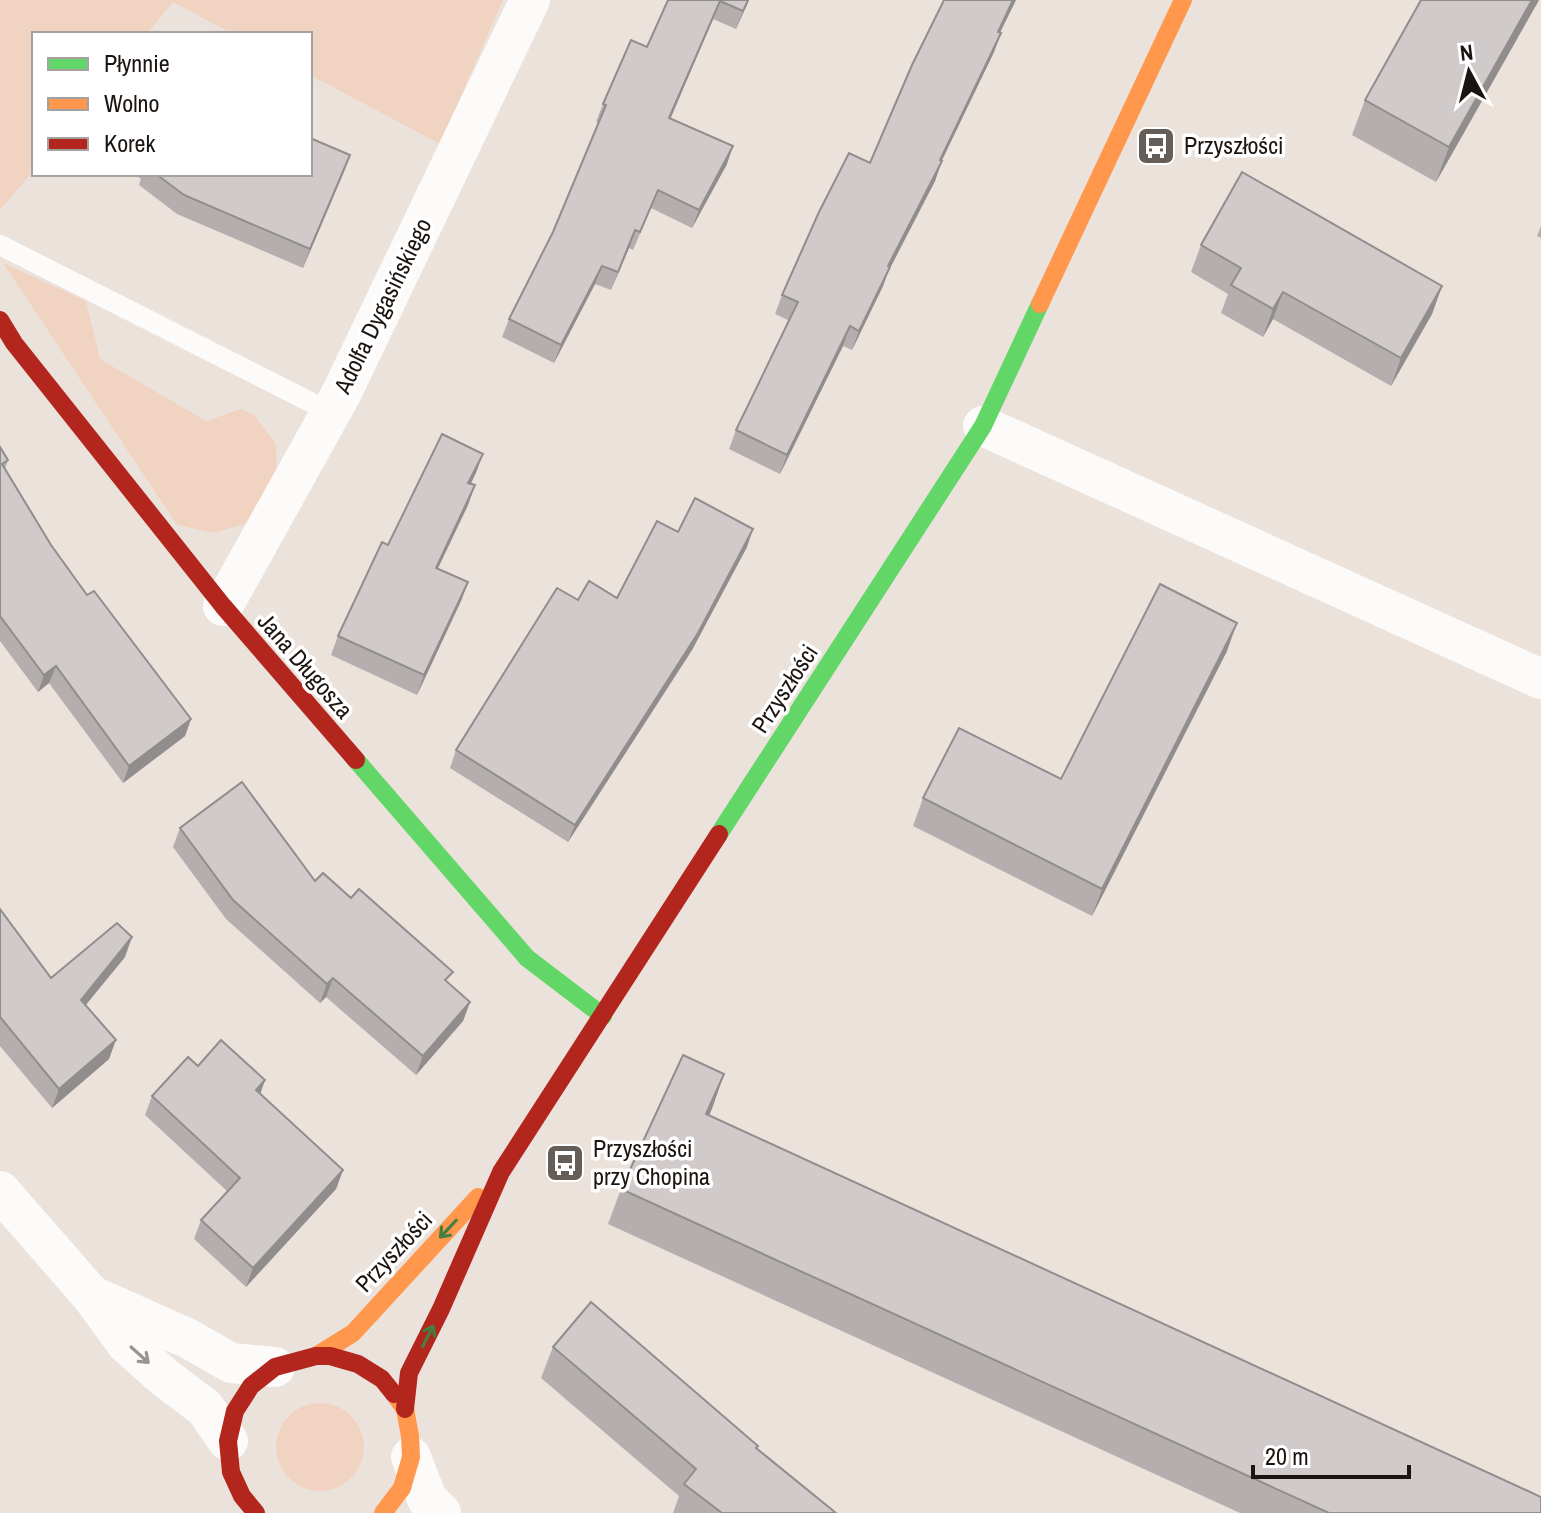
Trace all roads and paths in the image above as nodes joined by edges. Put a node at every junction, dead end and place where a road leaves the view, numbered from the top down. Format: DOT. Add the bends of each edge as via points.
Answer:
graph roads {
  1 [pos="530,0"];
  2 [pos="1183,0"];
  3 [pos="0,245"];
  4 [pos="0,320"];
  5 [pos="330,412"];
  6 [pos="983,426"];
  7 [pos="223,606"];
  8 [pos="1541,679"];
  9 [pos="603,1016"];
  10 [pos="501,1172"];
  11 [pos="0,1191"];
  12 [pos="91,1295"];
  13 [pos="316,1356"];
  14 [pos="275,1367"];
  15 [pos="405,1409"];
  16 [pos="230,1457"];
  17 [pos="411,1457"];
  18 [pos="228,1499"];
  19 [pos="256,1513"];
  20 [pos="383,1513"];
  21 [pos="441,1513"];
  1 -- 5 [label="street, Adolfa Dygasińskiego"];
  2 -- 6 [label="street, Przyszłości"];
  3 -- 5 [label="lane"];
  4 -- 7 [label="street, Jana Długosza"];
  5 -- 7 [label="street, Adolfa Dygasińskiego"];
  6 -- 8 [label="street"];
  6 -- 9 [label="street, Przyszłości"];
  7 -- 9 [label="street, Jana Długosza" via="527,958"];
  9 -- 10 [label="street, Przyszłości"];
  10 -- 13 [label="street, Przyszłości, one-way" via="353,1333"];
  15 -- 10 [label="street, Przyszłości, one-way" via="409,1373"];
  11 -- 12 [label="street"];
  12 -- 14 [label="street" via="231,1363"];
  12 -- 16 [label="street, one-way" via="126,1343 205,1408"];
  13 -- 14 [label="street"];
  13 -- 15 [label="street" via="358,1364 382,1379"];
  14 -- 16 [label="street" via="251,1386 235,1411"];
  15 -- 17 [label="street"];
  16 -- 18 [label="street"];
  16 -- 19 [label="street" via="242,1496"];
  17 -- 20 [label="street" via="402,1488"];
  17 -- 21 [label="street" via="427,1499"];
}
